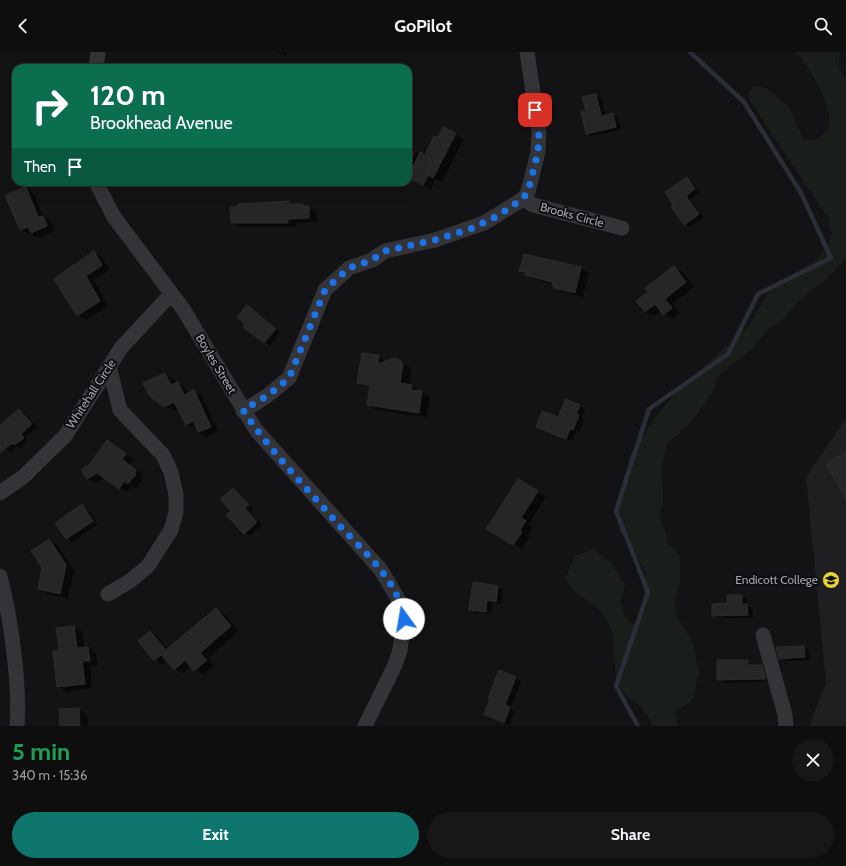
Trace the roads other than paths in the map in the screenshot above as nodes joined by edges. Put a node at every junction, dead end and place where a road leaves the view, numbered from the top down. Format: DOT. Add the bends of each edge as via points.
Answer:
graph roads {
  1 [pos="98,52"];
  2 [pos="527,52"];
  3 [pos="96,64"];
  4 [pos="98,186"];
  5 [pos="522,199"];
  6 [pos="622,228"];
  7 [pos="171,294"];
  8 [pos="109,366"];
  9 [pos="243,410"];
  10 [pos="3,490"];
  11 [pos="0,503"];
  12 [pos="0,576"];
  13 [pos="108,594"];
  14 [pos="763,635"];
  15 [pos="17,726"];
  16 [pos="365,726"];
  17 [pos="786,726"];
  1 -- 3 [label="street"];
  2 -- 5 [label="street" via="539,132 534,175 528,192"];
  4 -- 7 [label="street, Boyles Street" via="114,217"];
  5 -- 6 [label="street, Brooks Circle"];
  5 -- 9 [label="street" via="499,215 473,228 435,240 385,251 372,260 349,268 325,290 289,378 267,396"];
  7 -- 8 [label="street, Whitehall Circle" via="121,348"];
  7 -- 9 [label="street, Boyles Street" via="183,309"];
  8 -- 10 [label="street, Whitehall Circle" via="65,436 23,477"];
  8 -- 13 [label="street" via="120,410 154,444 166,461 176,495 176,512 171,530 148,566"];
  9 -- 16 [label="street, Boyles Street" via="281,460 381,570 401,604 404,619 400,650"];
  10 -- 11 [label="street, Whitehall Circle"];
  12 -- 15 [label="street" via="11,642 18,707"];
  14 -- 17 [label="street"];
}
